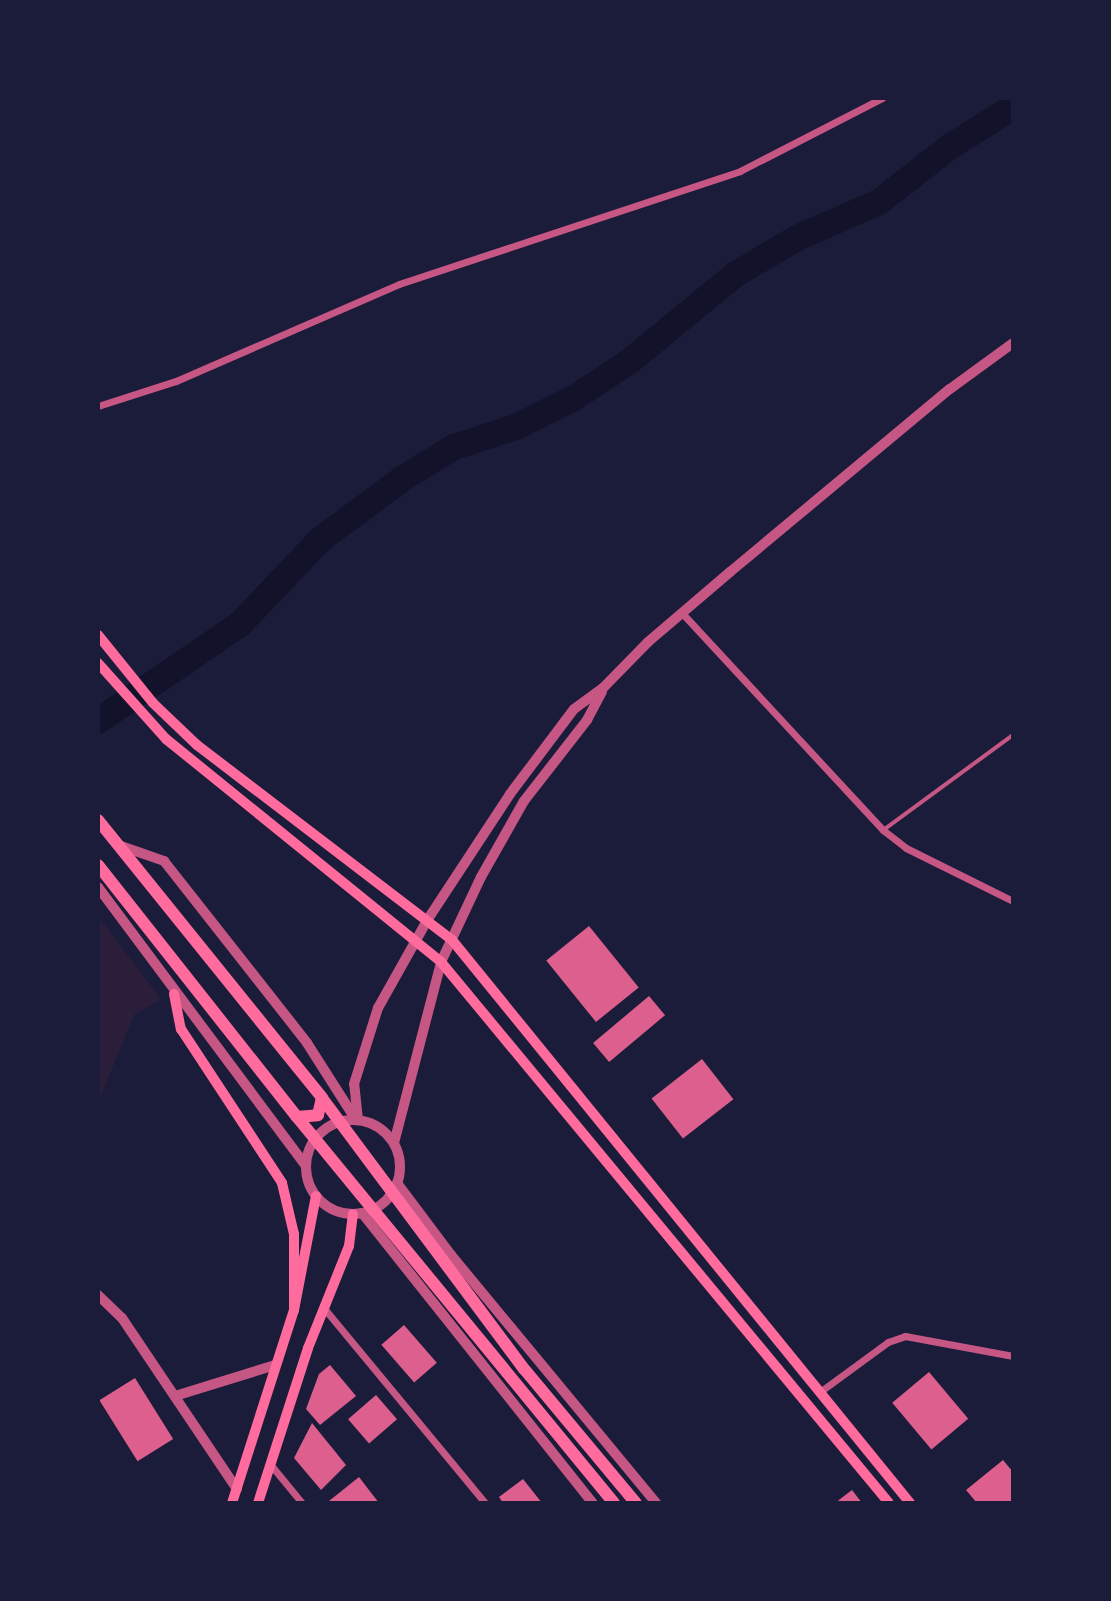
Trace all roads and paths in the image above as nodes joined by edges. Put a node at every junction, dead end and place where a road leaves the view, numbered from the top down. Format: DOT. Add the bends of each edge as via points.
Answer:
graph roads {
  1 [pos="882,98"];
  2 [pos="1013,343"];
  3 [pos="98,406"];
  4 [pos="682,613"];
  5 [pos="98,635"];
  6 [pos="98,663"];
  7 [pos="603,688"];
  8 [pos="1013,735"];
  9 [pos="99,821"];
  10 [pos="883,830"];
  11 [pos="121,846"];
  12 [pos="98,864"];
  13 [pos="98,887"];
  14 [pos="1013,901"];
  15 [pos="428,919"];
  16 [pos="452,940"];
  17 [pos="415,941"];
  18 [pos="442,962"];
  19 [pos="174,994"];
  20 [pos="322,1098"];
  21 [pos="297,1117"];
  22 [pos="357,1120"];
  23 [pos="394,1143"];
  24 [pos="306,1166"];
  25 [pos="394,1189"];
  26 [pos="316,1196"];
  27 [pos="363,1212"];
  28 [pos="98,1295"];
  29 [pos="323,1307"];
  30 [pos="293,1310"];
  31 [pos="1013,1356"];
  32 [pos="275,1365"];
  33 [pos="821,1391"];
  34 [pos="175,1396"];
  35 [pos="270,1464"];
  36 [pos="237,1489"];
  37 [pos="232,1503"];
  38 [pos="258,1503"];
  39 [pos="302,1503"];
  40 [pos="485,1503"];
  41 [pos="593,1503"];
  42 [pos="614,1503"];
  43 [pos="636,1503"];
  44 [pos="656,1503"];
  45 [pos="889,1503"];
  46 [pos="910,1503"];
  1 -- 3 [label="street" via="740,171 399,284 176,381"];
  2 -- 4 [label="street" via="950,389"];
  4 -- 7 [label="street"];
  4 -- 10 [label="street"];
  5 -- 15 [label="main road" via="153,702 197,745"];
  6 -- 17 [label="main road" via="166,739"];
  7 -- 15 [label="street" via="574,709 542,748"];
  7 -- 16 [label="street" via="587,720 524,801"];
  8 -- 10 [label="lane"];
  9 -- 11 [label="highway"];
  10 -- 14 [label="street" via="905,848"];
  11 -- 20 [label="highway"];
  11 -- 22 [label="street" via="164,861 307,1043"];
  12 -- 21 [label="highway"];
  13 -- 19 [label="street"];
  15 -- 16 [label="main road"];
  15 -- 17 [label="street"];
  16 -- 18 [label="street"];
  16 -- 33 [label="main road"];
  17 -- 18 [label="main road"];
  17 -- 22 [label="street" via="378,1009 359,1059"];
  18 -- 23 [label="street"];
  18 -- 45 [label="main road"];
  19 -- 24 [label="street"];
  19 -- 30 [label="main road" via="181,1029 282,1183 294,1234"];
  20 -- 21 [label="highway" via="318,1115"];
  20 -- 25 [label="highway" via="337,1123"];
  21 -- 27 [label="highway"];
  22 -- 23 [label="street" via="382,1130"];
  22 -- 24 [label="street" via="324,1130 309,1150"];
  23 -- 25 [label="street" via="400,1159"];
  24 -- 26 [label="street"];
  25 -- 27 [label="street" via="382,1205"];
  25 -- 43 [label="highway" via="517,1360"];
  25 -- 44 [label="street"];
  26 -- 27 [label="street" via="332,1209"];
  26 -- 30 [label="main road"];
  27 -- 29 [label="main road"];
  27 -- 41 [label="street"];
  27 -- 42 [label="highway"];
  28 -- 34 [label="street" via="122,1318"];
  29 -- 35 [label="main road"];
  29 -- 40 [label="street"];
  30 -- 32 [label="main road"];
  31 -- 33 [label="street" via="905,1336 888,1342"];
  32 -- 34 [label="street"];
  32 -- 36 [label="main road"];
  33 -- 46 [label="main road"];
  34 -- 36 [label="street"];
  35 -- 38 [label="main road"];
  35 -- 39 [label="street"];
  36 -- 37 [label="main road"];
}
